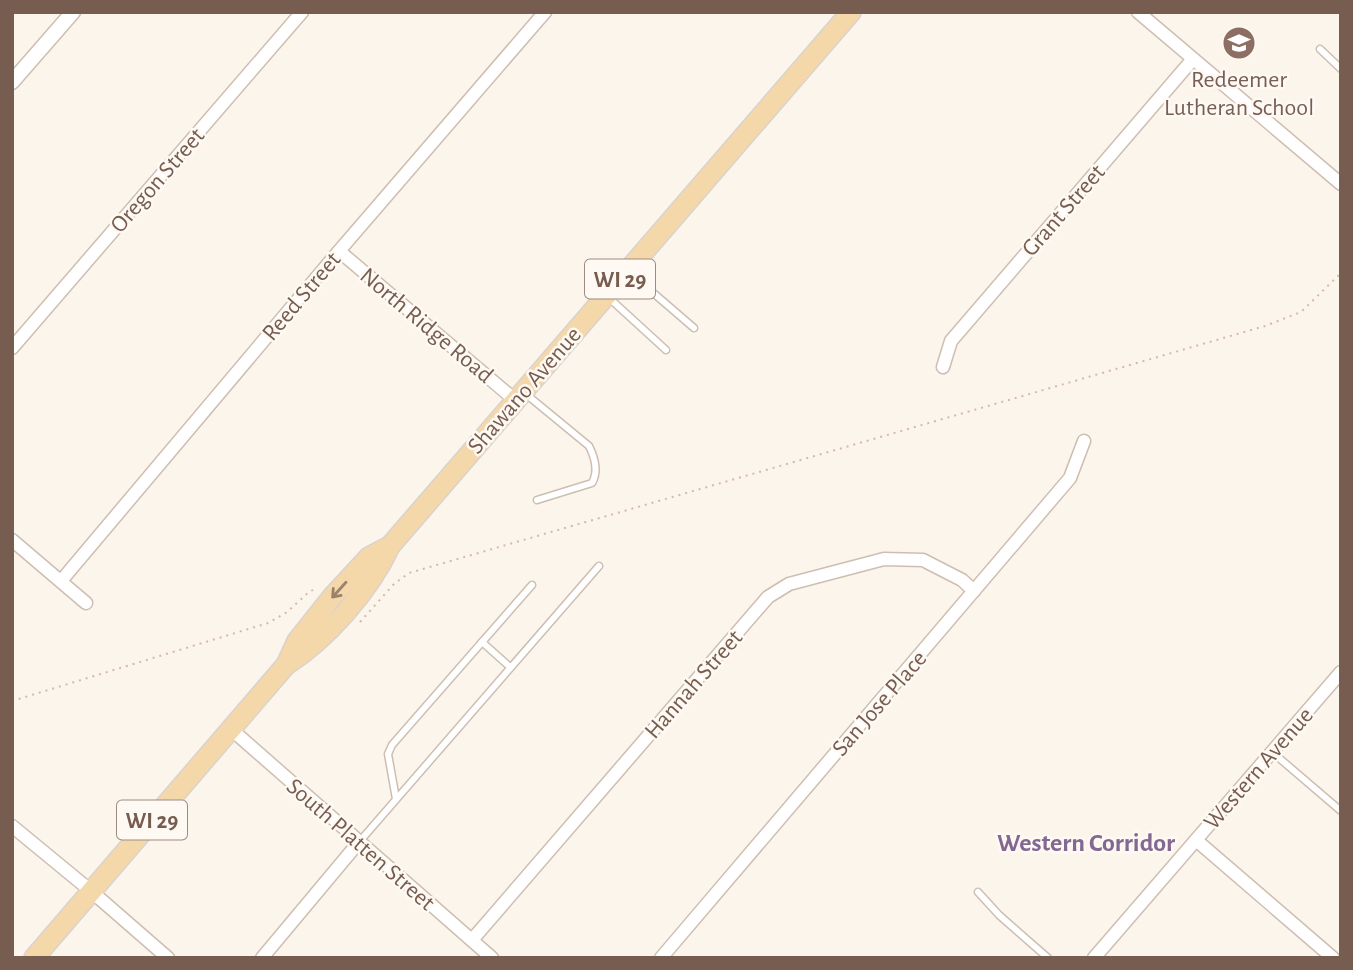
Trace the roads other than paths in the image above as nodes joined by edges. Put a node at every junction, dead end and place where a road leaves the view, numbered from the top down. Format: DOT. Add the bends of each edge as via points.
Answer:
graph roads {
  1 [pos="73,12"];
  2 [pos="302,12"];
  3 [pos="545,12"];
  4 [pos="850,12"];
  5 [pos="1138,12"];
  6 [pos="1321,49"];
  7 [pos="1193,59"];
  8 [pos="1341,69"];
  9 [pos="12,82"];
  10 [pos="1341,184"];
  11 [pos="339,251"];
  12 [pos="627,271"];
  13 [pos="606,295"];
  14 [pos="694,328"];
  15 [pos="12,348"];
  16 [pos="666,349"];
  17 [pos="943,368"];
  18 [pos="519,396"];
  19 [pos="1084,441"];
  20 [pos="537,500"];
  21 [pos="12,540"];
  22 [pos="599,566"];
  23 [pos="61,581"];
  24 [pos="532,585"];
  25 [pos="974,591"];
  26 [pos="86,603"];
  27 [pos="482,642"];
  28 [pos="510,667"];
  29 [pos="1341,673"];
  30 [pos="231,729"];
  31 [pos="1272,752"];
  32 [pos="396,799"];
  33 [pos="1341,811"];
  34 [pos="12,826"];
  35 [pos="1196,840"];
  36 [pos="359,842"];
  37 [pos="91,891"];
  38 [pos="978,891"];
  39 [pos="472,940"];
  40 [pos="34,958"];
  41 [pos="168,958"];
  42 [pos="262,958"];
  43 [pos="492,958"];
  44 [pos="661,958"];
  45 [pos="1048,958"];
  46 [pos="1094,958"];
  47 [pos="1333,958"];
  1 -- 9 [label="street"];
  2 -- 15 [label="street, Oregon Street"];
  3 -- 11 [label="street, Reed Street"];
  4 -- 12 [label="main road, Shawano Avenue / WI 29"];
  5 -- 7 [label="street"];
  6 -- 8 [label="lane"];
  7 -- 10 [label="street"];
  7 -- 17 [label="street, Grant Street" via="951,341"];
  11 -- 18 [label="street, North Ridge Road"];
  11 -- 23 [label="street, Reed Street"];
  12 -- 13 [label="main road, Shawano Avenue / WI 29"];
  12 -- 14 [label="lane"];
  13 -- 16 [label="lane"];
  13 -- 18 [label="main road, Shawano Avenue / WI 29"];
  18 -- 20 [label="lane" via="589,446 594,457 592,483"];
  18 -- 30 [label="main road, Shawano Avenue / WI 29" via="390,546 381,567 334,625 286,665"];
  19 -- 25 [label="street, San Jose Place" via="1070,478"];
  21 -- 23 [label="street"];
  22 -- 28 [label="lane"];
  23 -- 26 [label="street"];
  24 -- 27 [label="lane"];
  25 -- 39 [label="street, Hannah Street" via="923,559 884,559 789,584 768,597"];
  25 -- 44 [label="street, San Jose Place"];
  27 -- 28 [label="lane"];
  27 -- 32 [label="lane" via="392,745 388,754"];
  28 -- 32 [label="lane"];
  29 -- 31 [label="street, Western Avenue"];
  30 -- 36 [label="street, South Platten Street"];
  30 -- 37 [label="main road, Shawano Avenue / WI 29"];
  31 -- 33 [label="lane"];
  31 -- 35 [label="street, Western Avenue"];
  32 -- 36 [label="lane"];
  34 -- 37 [label="street"];
  35 -- 46 [label="street, Western Avenue"];
  35 -- 47 [label="street"];
  36 -- 39 [label="street, South Platten Street"];
  36 -- 42 [label="street"];
  37 -- 40 [label="main road, Shawano Avenue / WI 29"];
  37 -- 41 [label="street"];
  38 -- 45 [label="lane"];
  39 -- 43 [label="street, South Platten Street"];
}
